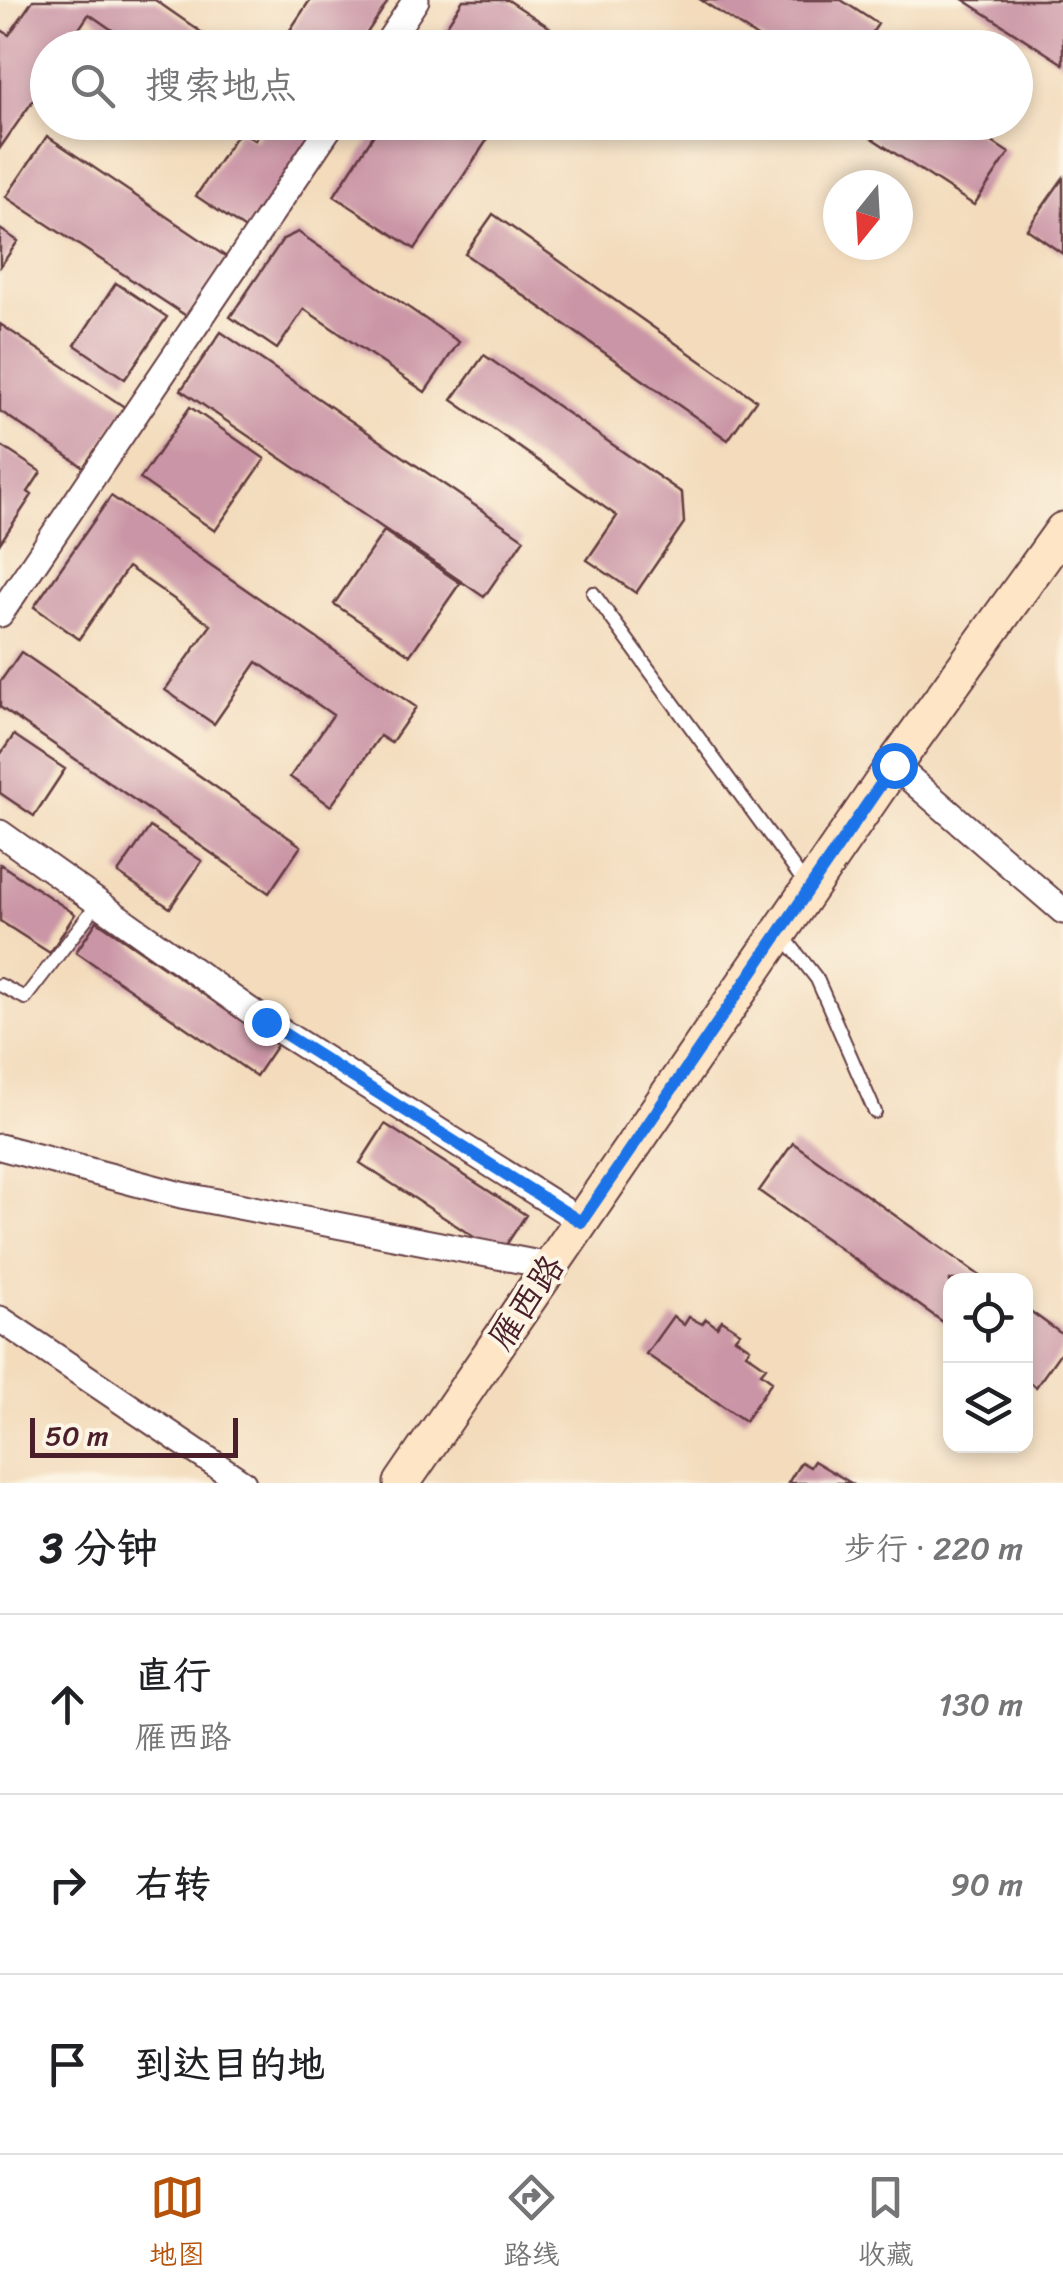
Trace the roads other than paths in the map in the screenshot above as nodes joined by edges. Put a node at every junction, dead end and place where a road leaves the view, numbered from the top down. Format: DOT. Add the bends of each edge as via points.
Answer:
graph roads {
  1 [pos="416,0"];
  2 [pos="396,30"];
  3 [pos="321,140"];
  4 [pos="1063,530"];
  5 [pos="593,593"];
  6 [pos="0,614"];
  7 [pos="894,765"];
  8 [pos="0,833"];
  9 [pos="809,888"];
  10 [pos="98,903"];
  11 [pos="1063,911"];
  12 [pos="780,932"];
  13 [pos="0,985"];
  14 [pos="875,1112"];
  15 [pos="0,1147"];
  16 [pos="581,1222"];
  17 [pos="550,1266"];
  18 [pos="0,1318"];
  19 [pos="243,1483"];
  20 [pos="402,1483"];
  1 -- 2 [label="street"];
  3 -- 6 [label="street"];
  4 -- 7 [label="main road, 雁西路"];
  5 -- 9 [label="lane"];
  7 -- 9 [label="main road, 雁西路"];
  7 -- 11 [label="street"];
  8 -- 10 [label="street"];
  9 -- 12 [label="main road, 雁西路"];
  10 -- 13 [label="lane" via="25,998"];
  10 -- 16 [label="street" via="266,1022"];
  12 -- 14 [label="lane" via="817,978"];
  12 -- 16 [label="main road, 雁西路"];
  15 -- 17 [label="street" via="180,1196"];
  16 -- 17 [label="main road, 雁西路"];
  17 -- 20 [label="main road, 雁西路"];
  18 -- 19 [label="street"];
}
